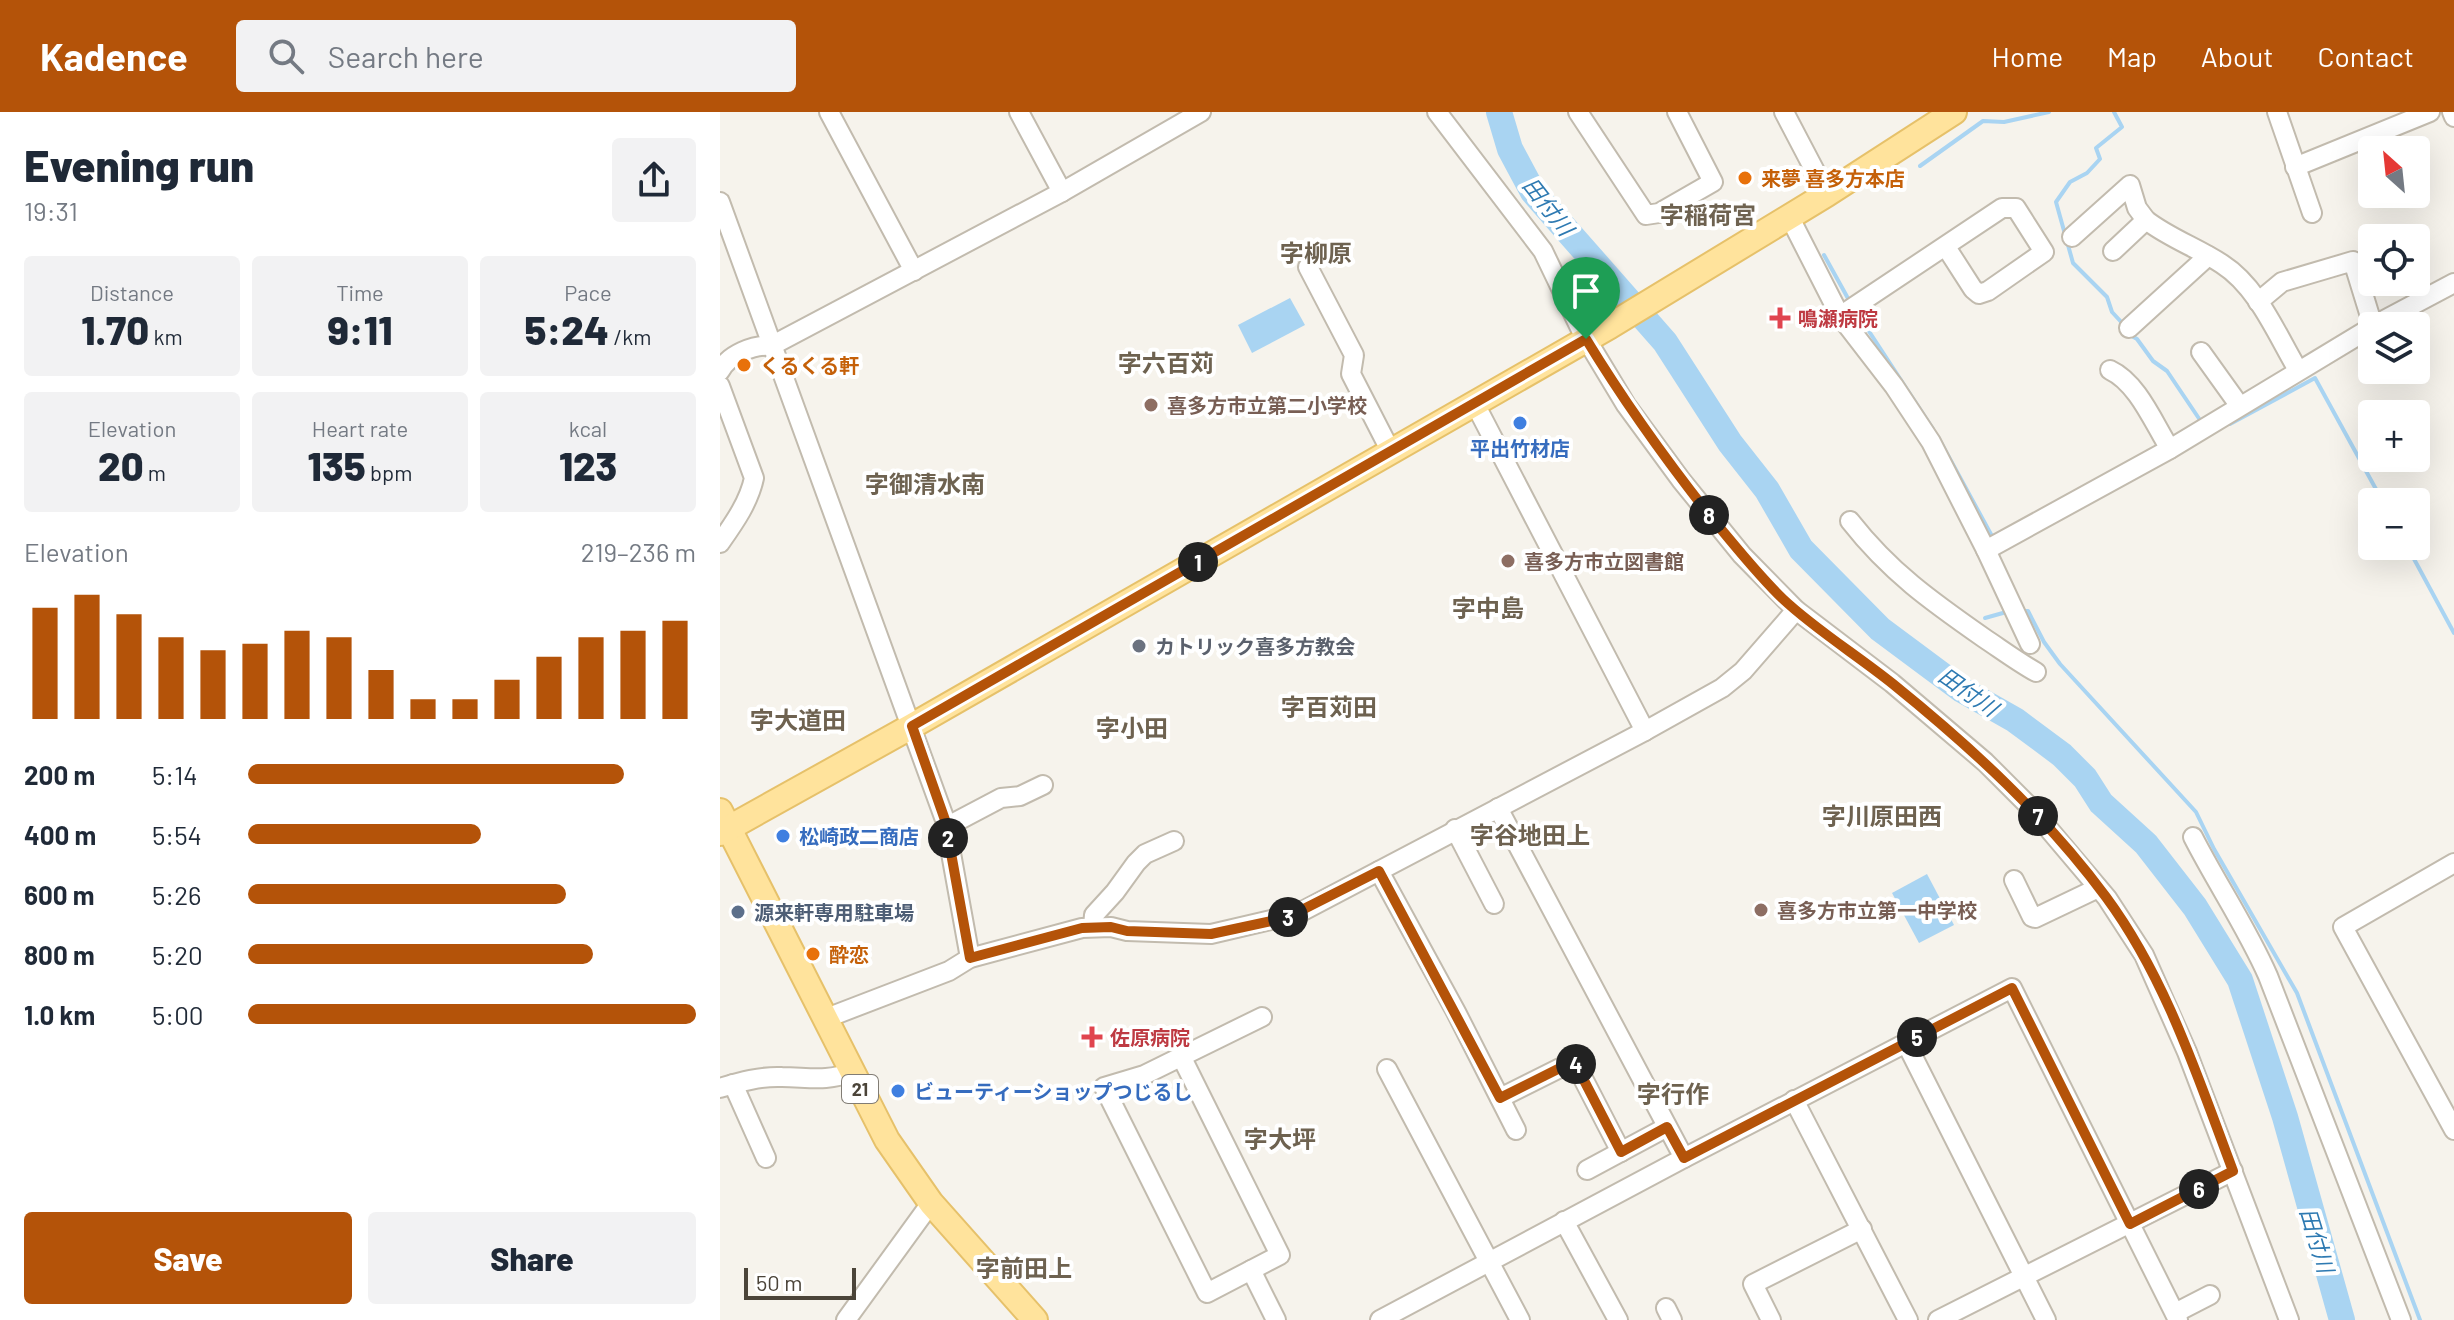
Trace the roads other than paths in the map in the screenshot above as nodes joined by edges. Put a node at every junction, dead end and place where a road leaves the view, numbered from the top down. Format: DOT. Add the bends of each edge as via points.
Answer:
graph roads {
  1 [pos="829,112"];
  2 [pos="1019,112"];
  3 [pos="1201,112"];
  4 [pos="1437,112"];
  5 [pos="1578,112"];
  6 [pos="1677,112"];
  7 [pos="1784,112"];
  8 [pos="1954,112"];
  9 [pos="2277,112"];
  10 [pos="2430,112"];
  11 [pos="2295,167"];
  12 [pos="1062,192"];
  13 [pos="1827,194"];
  14 [pos="720,202"];
  15 [pos="2312,213"];
  16 [pos="1789,216"];
  17 [pos="2146,220"];
  18 [pos="2072,237"];
  19 [pos="1946,247"];
  20 [pos="2113,251"];
  21 [pos="2208,256"];
  22 [pos="1308,267"];
  23 [pos="914,271"];
  24 [pos="2454,283"];
  25 [pos="2258,302"];
  26 [pos="2369,312"];
  27 [pos="2399,312"];
  28 [pos="1840,316"];
  29 [pos="2129,328"];
  30 [pos="2358,335"];
  31 [pos="1586,339"];
  32 [pos="771,346"];
  33 [pos="2201,352"];
  34 [pos="2110,370"];
  35 [pos="2298,370"];
  36 [pos="720,371"];
  37 [pos="720,386"];
  38 [pos="1474,402"];
  39 [pos="2239,405"];
  40 [pos="2170,449"];
  41 [pos="1390,450"];
  42 [pos="1850,521"];
  43 [pos="720,543"];
  44 [pos="1986,550"];
  45 [pos="1796,610"];
  46 [pos="2030,644"];
  47 [pos="2036,672"];
  48 [pos="912,726"];
  49 [pos="1645,731"];
  50 [pos="1043,785"];
  51 [pos="1498,808"];
  52 [pos="723,824"];
  53 [pos="946,827"];
  54 [pos="1455,829"];
  55 [pos="2193,837"];
  56 [pos="1174,841"];
  57 [pos="2454,863"];
  58 [pos="1379,871"];
  59 [pos="2014,880"];
  60 [pos="2098,888"];
  61 [pos="1494,904"];
  62 [pos="1093,927"];
  63 [pos="970,958"];
  64 [pos="1262,1017"];
  65 [pos="824,1019"];
  66 [pos="1906,1043"];
  67 [pos="1181,1056"];
  68 [pos="1387,1069"];
  69 [pos="851,1072"];
  70 [pos="727,1086"];
  71 [pos="1500,1098"];
  72 [pos="1794,1100"];
  73 [pos="1667,1127"];
  74 [pos="1516,1130"];
  75 [pos="2454,1130"];
  76 [pos="1621,1152"];
  77 [pos="766,1158"];
  78 [pos="1684,1158"];
  79 [pos="1587,1170"];
  80 [pos="2233,1171"];
  81 [pos="931,1203"];
  82 [pos="1564,1221"];
  83 [pos="2130,1224"];
  84 [pos="1862,1229"];
  85 [pos="1490,1260"];
  86 [pos="1251,1270"];
  87 [pos="2023,1276"];
  88 [pos="2210,1295"];
  89 [pos="2177,1316"];
  90 [pos="846,1320"];
  91 [pos="1035,1320"];
  92 [pos="1276,1320"];
  93 [pos="1380,1320"];
  94 [pos="1520,1320"];
  95 [pos="1618,1320"];
  96 [pos="1771,1320"];
  97 [pos="1908,1320"];
  98 [pos="1938,1320"];
  99 [pos="2046,1320"];
  100 [pos="2289,1320"];
  101 [pos="2401,1320"];
  1 -- 23 [label="street"];
  2 -- 12 [label="street"];
  3 -- 12 [label="street"];
  4 -- 31 [label="street" via="1543,251"];
  5 -- 6 [label="street" via="1646,215 1713,182"];
  7 -- 13 [label="street"];
  8 -- 13 [label="main road"];
  9 -- 11 [label="street"];
  10 -- 11 [label="street"];
  11 -- 15 [label="street"];
  12 -- 23 [label="street"];
  13 -- 16 [label="main road"];
  14 -- 32 [label="street"];
  16 -- 28 [label="street"];
  16 -- 31 [label="main road"];
  17 -- 18 [label="street" via="2130,185"];
  17 -- 20 [label="street"];
  17 -- 21 [label="street"];
  19 -- 19 [label="street" via="2010,207 2016,208 2044,252 1979,294"];
  19 -- 28 [label="street"];
  21 -- 25 [label="street" via="2238,277"];
  21 -- 29 [label="street"];
  22 -- 41 [label="street" via="1354,355 1351,374"];
  23 -- 32 [label="street"];
  24 -- 27 [label="street"];
  25 -- 26 [label="street" via="2282,282 2353,261"];
  25 -- 35 [label="street"];
  28 -- 44 [label="street" via="1931,442"];
  30 -- 35 [label="street"];
  31 -- 38 [label="main road"];
  31 -- 45 [label="street" via="1681,480 1742,555"];
  32 -- 36 [label="street" via="729,359"];
  32 -- 48 [label="street"];
  33 -- 39 [label="street"];
  34 -- 40 [label="street" via="2136,392"];
  35 -- 39 [label="street"];
  37 -- 43 [label="street" via="754,478 739,516"];
  38 -- 41 [label="main road"];
  38 -- 49 [label="street"];
  39 -- 40 [label="street"];
  40 -- 44 [label="street"];
  41 -- 48 [label="main road"];
  42 -- 47 [label="street" via="1915,590"];
  44 -- 46 [label="street"];
  45 -- 49 [label="street" via="1722,688"];
  45 -- 60 [label="street" via="1985,762"];
  48 -- 52 [label="main road"];
  48 -- 53 [label="street"];
  49 -- 51 [label="street"];
  50 -- 53 [label="street" via="1001,798"];
  51 -- 54 [label="street"];
  51 -- 73 [label="street"];
  52 -- 65 [label="main road, 21"];
  53 -- 63 [label="street"];
  54 -- 58 [label="street"];
  54 -- 61 [label="street"];
  55 -- 101 [label="street" via="2268,976"];
  56 -- 62 [label="street" via="1136,863 1094,915"];
  57 -- 75 [label="street" via="2343,927"];
  58 -- 62 [label="street" via="1297,914 1211,934"];
  58 -- 71 [label="street"];
  59 -- 60 [label="street" via="2035,918"];
  60 -- 80 [label="street" via="2144,955"];
  62 -- 63 [label="street"];
  63 -- 65 [label="street"];
  64 -- 67 [label="street"];
  65 -- 69 [label="main road, 21"];
  66 -- 72 [label="street"];
  66 -- 83 [label="street" via="2012,988"];
  66 -- 87 [label="street"];
  67 -- 86 [label="street" via="1280,1255"];
  67 -- 86 [label="street" via="1104,1087 1207,1293"];
  68 -- 85 [label="street"];
  69 -- 70 [label="street" via="824,1080 780,1077"];
  69 -- 81 [label="main road, 21" via="887,1140"];
  70 -- 77 [label="street"];
  71 -- 74 [label="street"];
  71 -- 76 [label="street" via="1574,1061"];
  72 -- 78 [label="street"];
  72 -- 84 [label="street"];
  73 -- 76 [label="street"];
  73 -- 78 [label="street"];
  76 -- 79 [label="street"];
  78 -- 82 [label="street"];
  80 -- 83 [label="street"];
  80 -- 100 [label="street"];
  81 -- 90 [label="street"];
  81 -- 91 [label="main road, 21"];
  82 -- 85 [label="street"];
  82 -- 95 [label="street"];
  83 -- 87 [label="street"];
  83 -- 89 [label="street"];
  84 -- 96 [label="street" via="1753,1284"];
  84 -- 97 [label="street"];
  85 -- 93 [label="street"];
  85 -- 94 [label="street"];
  86 -- 92 [label="street"];
  87 -- 98 [label="street"];
  87 -- 99 [label="street"];
  88 -- 89 [label="street"];
}
